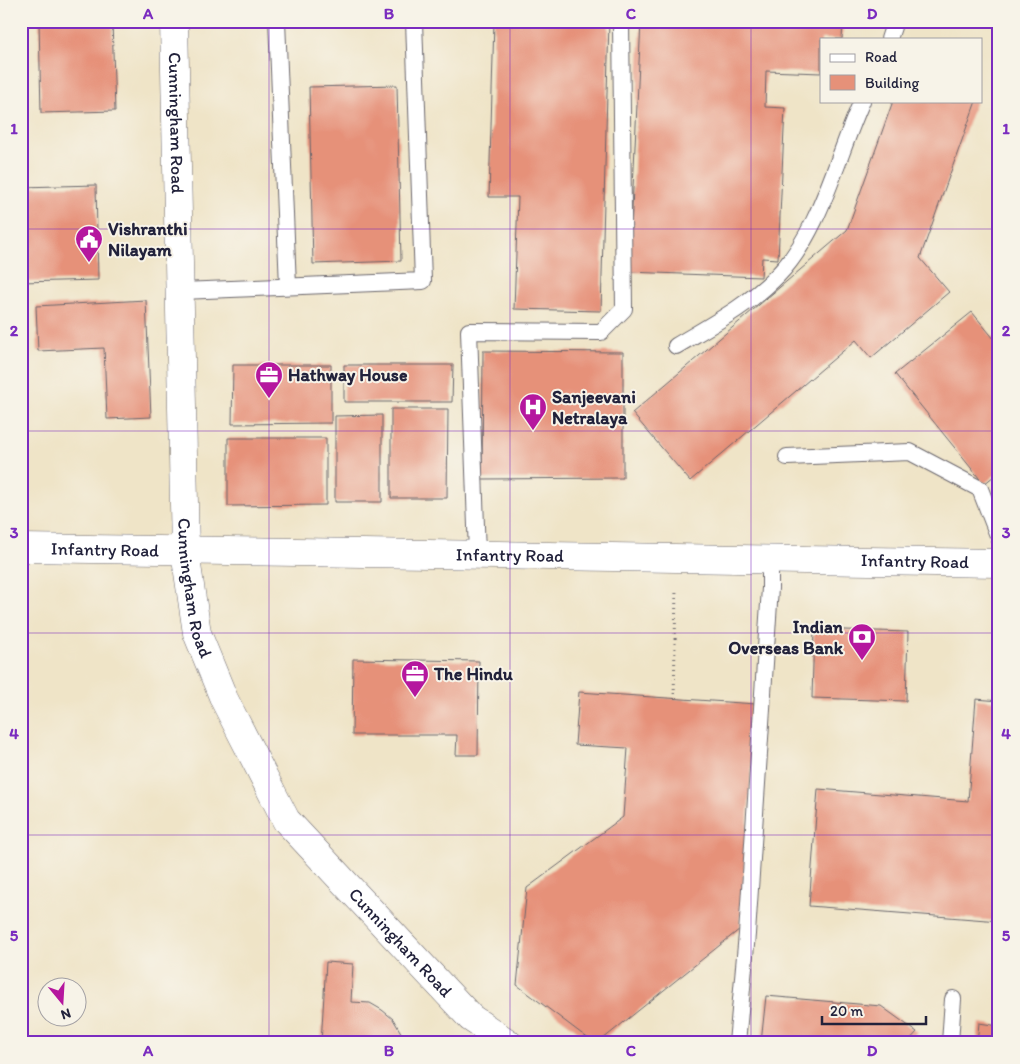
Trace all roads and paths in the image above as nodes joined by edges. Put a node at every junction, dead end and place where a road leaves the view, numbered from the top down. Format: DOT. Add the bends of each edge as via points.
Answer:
graph roads {
  1 [pos="174,21"];
  2 [pos="277,21"];
  3 [pos="414,21"];
  4 [pos="621,21"];
  5 [pos="894,21"];
  6 [pos="889,38"];
  7 [pos="862,102"];
  8 [pos="288,286"];
  9 [pos="181,290"];
  10 [pos="676,346"];
  11 [pos="787,458"];
  12 [pos="999,538"];
  13 [pos="21,548"];
  14 [pos="185,552"];
  15 [pos="477,554"];
  16 [pos="770,558"];
  17 [pos="999,563"];
  18 [pos="676,586"];
  19 [pos="674,698"];
  20 [pos="953,999"];
  21 [pos="508,1043"];
  22 [pos="737,1043"];
  23 [pos="950,1043"];
  1 -- 9 [label="street, Cunningham Road"];
  2 -- 8 [label="lane"];
  3 -- 8 [label="lane" via="423,281"];
  4 -- 15 [label="lane" via="624,309 601,332 469,331"];
  5 -- 6 [label="lane"];
  7 -- 10 [label="lane" via="810,230 778,276 738,309"];
  8 -- 9 [label="lane"];
  9 -- 14 [label="street, Cunningham Road"];
  11 -- 12 [label="lane" via="910,452 980,489"];
  13 -- 14 [label="street, Infantry Road"];
  14 -- 15 [label="street, Infantry Road"];
  14 -- 21 [label="street, Cunningham Road" via="198,633 224,699 286,820 471,1018"];
  15 -- 16 [label="street, Infantry Road"];
  16 -- 17 [label="street, Infantry Road"];
  16 -- 22 [label="lane" via="747,934"];
  18 -- 19 [label="path"];
  20 -- 23 [label="lane"];
}
